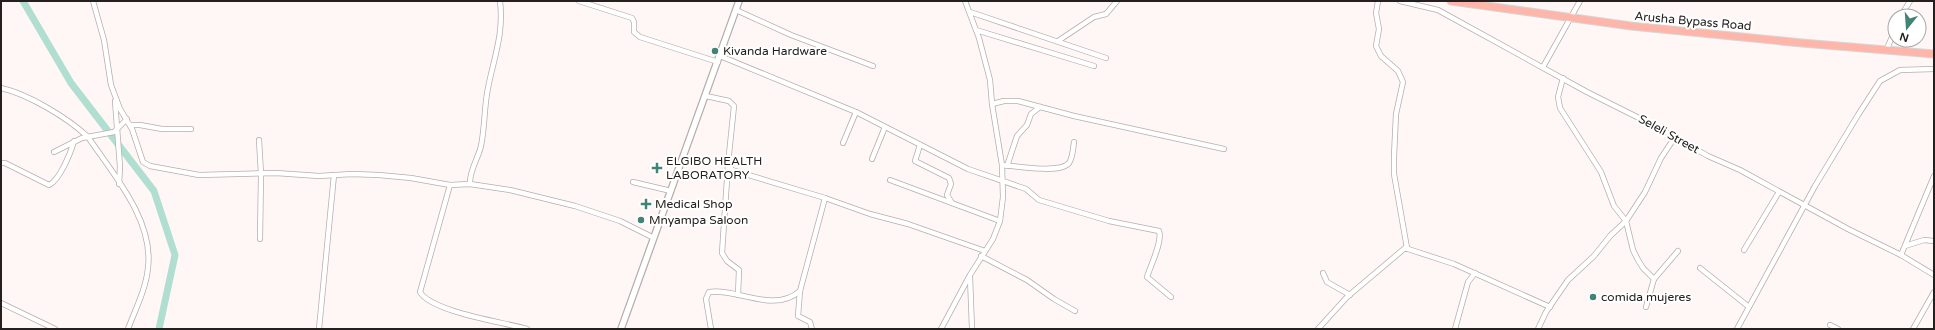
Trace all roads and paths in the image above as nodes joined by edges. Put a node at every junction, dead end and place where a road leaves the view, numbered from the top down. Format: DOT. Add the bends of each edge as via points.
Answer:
graph roads {
  1 [pos="93,1"];
  2 [pos="500,1"];
  3 [pos="579,1"];
  4 [pos="739,1"];
  5 [pos="966,1"];
  6 [pos="1117,1"];
  7 [pos="1378,1"];
  8 [pos="1400,1"];
  9 [pos="1451,1"];
  10 [pos="1580,1"];
  11 [pos="736,10"];
  12 [pos="970,12"];
  13 [pos="1570,18"];
  14 [pos="976,30"];
  15 [pos="1058,41"];
  16 [pos="1887,48"];
  17 [pos="1886,51"];
  18 [pos="1934,54"];
  19 [pos="1106,58"];
  20 [pos="719,59"];
  21 [pos="873,66"];
  22 [pos="1094,66"];
  23 [pos="1543,66"];
  24 [pos="1934,69"];
  25 [pos="1563,78"];
  26 [pos="1,88"];
  27 [pos="706,96"];
  28 [pos="115,98"];
  29 [pos="992,104"];
  30 [pos="1040,107"];
  31 [pos="856,112"];
  32 [pos="127,119"];
  33 [pos="130,125"];
  34 [pos="885,127"];
  35 [pos="118,128"];
  36 [pos="191,129"];
  37 [pos="88,137"];
  38 [pos="1675,137"];
  39 [pos="259,140"];
  40 [pos="74,141"];
  41 [pos="1074,142"];
  42 [pos="843,143"];
  43 [pos="920,146"];
  44 [pos="1224,149"];
  45 [pos="54,152"];
  46 [pos="872,159"];
  47 [pos="1,163"];
  48 [pos="728,165"];
  49 [pos="1005,166"];
  50 [pos="262,174"];
  51 [pos="334,175"];
  52 [pos="1934,176"];
  53 [pos="890,180"];
  54 [pos="633,182"];
  55 [pos="1004,182"];
  56 [pos="120,184"];
  57 [pos="470,184"];
  58 [pos="450,185"];
  59 [pos="671,191"];
  60 [pos="1779,192"];
  61 [pos="825,198"];
  62 [pos="952,203"];
  63 [pos="1805,206"];
  64 [pos="1626,221"];
  65 [pos="1000,222"];
  66 [pos="654,238"];
  67 [pos="260,239"];
  68 [pos="1934,241"];
  69 [pos="1905,246"];
  70 [pos="1407,248"];
  71 [pos="1744,250"];
  72 [pos="984,251"];
  73 [pos="1678,251"];
  74 [pos="1901,255"];
  75 [pos="981,256"];
  76 [pos="1700,268"];
  77 [pos="1323,273"];
  78 [pos="1475,273"];
  79 [pos="970,275"];
  80 [pos="1934,275"];
  81 [pos="1654,279"];
  82 [pos="800,291"];
  83 [pos="1934,292"];
  84 [pos="738,295"];
  85 [pos="1350,295"];
  86 [pos="1171,297"];
  87 [pos="1,303"];
  88 [pos="1550,307"];
  89 [pos="1646,307"];
  90 [pos="1749,307"];
  91 [pos="1075,311"];
  92 [pos="1830,324"];
  93 [pos="55,329"];
  94 [pos="128,329"];
  95 [pos="319,329"];
  96 [pos="527,329"];
  97 [pos="621,329"];
  98 [pos="711,329"];
  99 [pos="812,329"];
  100 [pos="941,329"];
  101 [pos="972,329"];
  102 [pos="1318,329"];
  103 [pos="1455,329"];
  104 [pos="1538,329"];
  105 [pos="1737,329"];
  106 [pos="1838,329"];
  107 [pos="1913,329"];
  1 -- 28 [label="street" via="104,40"];
  2 -- 57 [label="street" via="502,26 488,89 482,143 470,176"];
  3 -- 20 [label="street" via="632,18 634,32 640,37"];
  4 -- 11 [label="street"];
  5 -- 12 [label="street"];
  6 -- 15 [label="street" via="1106,14 1094,17"];
  7 -- 70 [label="street" via="1376,13 1379,29 1376,46 1381,56 1398,71 1403,82 1396,114 1394,174"];
  8 -- 23 [label="street, Seleli Street" via="1438,10"];
  9 -- 13 [label="main road, Arusha Bypass Road"];
  10 -- 13 [label="street"];
  11 -- 20 [label="street"];
  11 -- 21 [label="street" via="791,35"];
  12 -- 14 [label="street"];
  12 -- 15 [label="street"];
  13 -- 17 [label="main road, Arusha Bypass Road"];
  13 -- 23 [label="street"];
  14 -- 22 [label="street"];
  14 -- 29 [label="street" via="988,72"];
  15 -- 19 [label="street"];
  16 -- 17 [label="street"];
  17 -- 18 [label="main road, Arusha Bypass Road"];
  20 -- 27 [label="street"];
  20 -- 31 [label="street"];
  23 -- 25 [label="street, Seleli Street"];
  24 -- 63 [label="street" via="1900,70 1880,81 1837,148"];
  25 -- 38 [label="street, Seleli Street"];
  25 -- 64 [label="street" via="1558,97 1560,108 1601,172 1614,206"];
  26 -- 37 [label="street" via="18,93 61,116"];
  27 -- 48 [label="street" via="729,101 734,106"];
  27 -- 59 [label="street"];
  28 -- 32 [label="street"];
  28 -- 35 [label="street"];
  29 -- 30 [label="street" via="1011,100"];
  29 -- 49 [label="street"];
  30 -- 44 [label="street"];
  30 -- 49 [label="street" via="1031,114 1027,125 1017,136"];
  31 -- 34 [label="street"];
  31 -- 42 [label="street"];
  32 -- 33 [label="street"];
  32 -- 35 [label="street"];
  33 -- 36 [label="street"];
  33 -- 50 [label="street" via="143,162 150,166 199,175"];
  34 -- 43 [label="street"];
  34 -- 46 [label="street"];
  35 -- 37 [label="street" via="108,134"];
  35 -- 56 [label="street"];
  37 -- 40 [label="street"];
  37 -- 56 [label="street"];
  38 -- 60 [label="street, Seleli Street"];
  38 -- 64 [label="street"];
  39 -- 50 [label="street"];
  40 -- 45 [label="street"];
  40 -- 47 [label="street" via="67,161 49,185"];
  41 -- 49 [label="street" via="1070,160 1064,167 1054,169"];
  43 -- 55 [label="street" via="968,169"];
  43 -- 62 [label="street" via="915,161 949,178 951,184 947,195"];
  48 -- 61 [label="street" via="732,170"];
  48 -- 84 [label="street" via="722,253 726,261 739,270"];
  49 -- 55 [label="street"];
  50 -- 51 [label="street"];
  50 -- 67 [label="street"];
  51 -- 58 [label="street" via="401,176"];
  51 -- 95 [label="street"];
  52 -- 69 [label="street"];
  53 -- 62 [label="street"];
  54 -- 59 [label="street"];
  55 -- 65 [label="street"];
  55 -- 86 [label="street" via="1029,191 1040,200 1062,207 1159,231 1155,256 1147,277"];
  56 -- 94 [label="street" via="140,216 149,265"];
  57 -- 58 [label="street"];
  57 -- 66 [label="street" via="510,190 575,206 620,220"];
  58 -- 96 [label="street" via="420,292 424,298 441,306"];
  59 -- 66 [label="street"];
  60 -- 63 [label="street, Seleli Street"];
  60 -- 71 [label="street"];
  61 -- 72 [label="street" via="931,231"];
  61 -- 82 [label="street"];
  62 -- 65 [label="street"];
  63 -- 74 [label="street, Seleli Street"];
  63 -- 90 [label="street"];
  64 -- 81 [label="street" via="1638,260"];
  64 -- 88 [label="street" via="1568,280"];
  65 -- 72 [label="street" via="993,239"];
  66 -- 97 [label="street"];
  68 -- 69 [label="street" via="1924,240"];
  69 -- 74 [label="street"];
  70 -- 78 [label="street"];
  70 -- 85 [label="street" via="1401,250"];
  72 -- 75 [label="street"];
  73 -- 81 [label="street"];
  74 -- 80 [label="street, Seleli Street"];
  75 -- 79 [label="street"];
  75 -- 91 [label="street" via="1027,280"];
  76 -- 90 [label="street"];
  77 -- 85 [label="street" via="1327,282"];
  78 -- 88 [label="street"];
  78 -- 103 [label="street" via="1468,282"];
  79 -- 100 [label="street"];
  79 -- 101 [label="street"];
  81 -- 89 [label="street"];
  82 -- 84 [label="street" via="792,297 774,301"];
  82 -- 99 [label="street" via="798,316 810,322"];
  83 -- 107 [label="street"];
  84 -- 98 [label="street" via="711,292 708,294 707,306"];
  85 -- 102 [label="street"];
  87 -- 93 [label="street"];
  88 -- 104 [label="street"];
  90 -- 105 [label="street"];
  92 -- 106 [label="street"];
}
